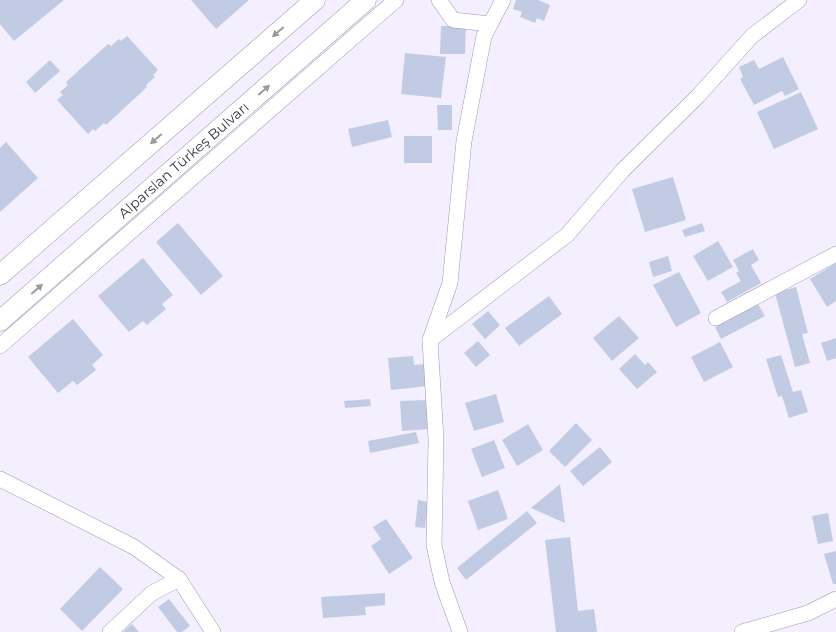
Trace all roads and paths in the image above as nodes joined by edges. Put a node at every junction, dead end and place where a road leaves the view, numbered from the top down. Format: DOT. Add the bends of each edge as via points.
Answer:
graph roads {
  1 [pos="315,0"];
  2 [pos="366,0"];
  3 [pos="396,0"];
  4 [pos="439,0"];
  5 [pos="503,0"];
  6 [pos="799,0"];
  7 [pos="490,24"];
  8 [pos="836,254"];
  9 [pos="0,275"];
  10 [pos="716,318"];
  11 [pos="0,321"];
  12 [pos="430,340"];
  13 [pos="0,346"];
  14 [pos="0,479"];
  15 [pos="179,579"];
  16 [pos="836,599"];
  17 [pos="769,628"];
  18 [pos="110,632"];
  19 [pos="212,632"];
  20 [pos="460,632"];
  21 [pos="742,632"];
  1 -- 9 [label="main road, one-way"];
  11 -- 2 [label="main road, Alparslan Türkeş Bulvarı, one-way"];
  3 -- 13 [label="street"];
  4 -- 7 [label="street" via="453,20"];
  5 -- 7 [label="street"];
  6 -- 12 [label="street" via="752,36 624,170 567,235"];
  7 -- 12 [label="street" via="484,36 464,140 450,283"];
  8 -- 10 [label="street"];
  12 -- 20 [label="street" via="436,439 434,545 442,582"];
  14 -- 15 [label="street" via="134,547"];
  15 -- 18 [label="street" via="152,593"];
  15 -- 19 [label="street"];
  16 -- 17 [label="street"];
  17 -- 21 [label="street"];
}
